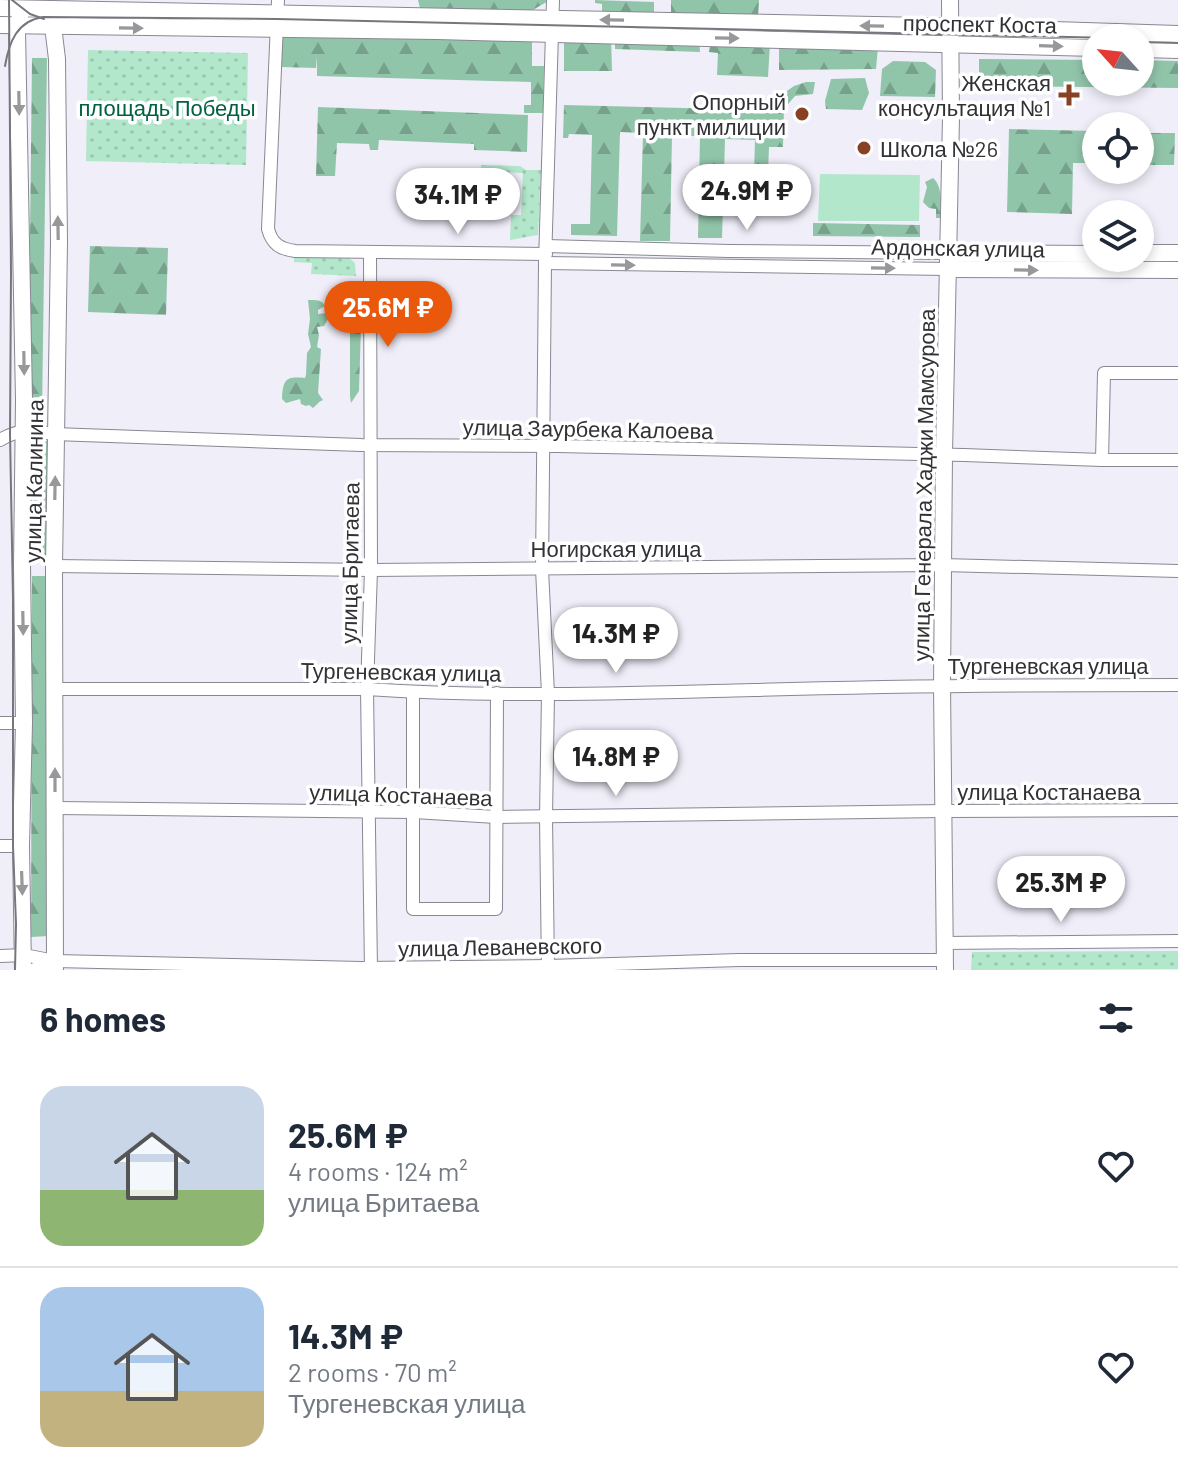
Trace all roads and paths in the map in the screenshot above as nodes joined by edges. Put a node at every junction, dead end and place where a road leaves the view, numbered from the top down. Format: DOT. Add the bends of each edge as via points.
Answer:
graph roads {
  1 [pos="553,0"];
  2 [pos="950,0"];
  3 [pos="35,6"];
  4 [pos="5,13"];
  5 [pos="277,14"];
  6 [pos="53,26"];
  7 [pos="552,26"];
  8 [pos="1178,34"];
  9 [pos="950,36"];
  10 [pos="1082,47"];
  11 [pos="1154,49"];
  12 [pos="1178,50"];
  13 [pos="370,252"];
  14 [pos="1154,253"];
  15 [pos="1178,253"];
  16 [pos="546,255"];
  17 [pos="1082,255"];
  18 [pos="948,261"];
  19 [pos="1178,270"];
  20 [pos="1178,373"];
  21 [pos="24,430"];
  22 [pos="54,434"];
  23 [pos="0,440"];
  24 [pos="369,445"];
  25 [pos="544,446"];
  26 [pos="944,454"];
  27 [pos="1102,460"];
  28 [pos="1178,460"];
  29 [pos="943,565"];
  30 [pos="54,566"];
  31 [pos="542,569"];
  32 [pos="371,570"];
  33 [pos="1178,571"];
  34 [pos="942,685"];
  35 [pos="1178,685"];
  36 [pos="54,689"];
  37 [pos="367,689"];
  38 [pos="413,692"];
  39 [pos="497,693"];
  40 [pos="548,694"];
  41 [pos="0,723"];
  42 [pos="24,723"];
  43 [pos="56,808"];
  44 [pos="1178,810"];
  45 [pos="943,811"];
  46 [pos="414,812"];
  47 [pos="368,813"];
  48 [pos="496,817"];
  49 [pos="546,817"];
  50 [pos="0,846"];
  51 [pos="21,846"];
  52 [pos="1178,941"];
  53 [pos="0,956"];
  54 [pos="944,958"];
  55 [pos="24,962"];
  56 [pos="739,965"];
  57 [pos="55,966"];
  58 [pos="549,968"];
  59 [pos="370,969"];
  60 [pos="32,970"];
  1 -- 7 [label="street"];
  2 -- 9 [label="main road, улица Генерала Хаджи Мамсурова"];
  3 -- 4 [label="main road, проспект Коста"];
  3 -- 5 [label="main road, проспект Коста"];
  3 -- 6 [label="main road"];
  4 -- 6 [label="main road, проспект Коста"];
  4 -- 21 [label="main road, улица Калинина, one-way"];
  6 -- 5 [label="main road, проспект Коста, one-way"];
  5 -- 7 [label="main road, проспект Коста"];
  5 -- 13 [label="street, Ардонская улица" via="270,237 283,249 295,251"];
  22 -- 6 [label="main road, улица Калинина, one-way" via="59,242"];
  7 -- 9 [label="main road, проспект Коста"];
  7 -- 16 [label="street"];
  8 -- 9 [label="main road, проспект Коста"];
  9 -- 10 [label="main road, проспект Коста, one-way"];
  9 -- 18 [label="main road, улица Генерала Хаджи Мамсурова"];
  11 -- 12 [label="main road"];
  13 -- 16 [label="street, Ардонская улица"];
  13 -- 24 [label="street, улица Бритаева"];
  14 -- 15 [label="main road"];
  16 -- 18 [label="street, Ардонская улица" via="729,251"];
  16 -- 25 [label="street"];
  17 -- 18 [label="main road, Ардонская улица"];
  18 -- 19 [label="main road, Ардонская улица, one-way"];
  18 -- 26 [label="main road, улица Генерала Хаджи Мамсурова"];
  20 -- 27 [label="street" via="1104,373"];
  21 -- 22 [label="street, улица Заурбека Калоева"];
  21 -- 23 [label="street"];
  21 -- 42 [label="main road, улица Калинина, one-way"];
  22 -- 24 [label="street, улица Заурбека Калоева"];
  30 -- 22 [label="main road, улица Калинина, one-way"];
  24 -- 25 [label="street, улица Заурбека Калоева"];
  24 -- 32 [label="street, улица Бритаева"];
  25 -- 26 [label="street, улица Заурбека Калоева"];
  25 -- 31 [label="street"];
  26 -- 27 [label="street, улица Заурбека Калоева"];
  26 -- 29 [label="main road, улица Генерала Хаджи Мамсурова"];
  27 -- 28 [label="street, улица Заурбека Калоева"];
  29 -- 31 [label="street, Ногирская улица"];
  29 -- 33 [label="street, Ногирская улица"];
  29 -- 34 [label="main road, улица Генерала Хаджи Мамсурова"];
  30 -- 32 [label="street, Ногирская улица"];
  30 -- 36 [label="main road, улица Калинина"];
  31 -- 32 [label="street, Ногирская улица"];
  31 -- 40 [label="street"];
  32 -- 37 [label="street, улица Бритаева"];
  34 -- 35 [label="street, Тургеневская улица"];
  34 -- 40 [label="street, Тургеневская улица"];
  34 -- 45 [label="main road, улица Генерала Хаджи Мамсурова"];
  36 -- 37 [label="street, Тургеневская улица"];
  43 -- 36 [label="main road, улица Калинина, one-way"];
  37 -- 38 [label="street, Тургеневская улица"];
  37 -- 47 [label="street, улица Бритаева"];
  38 -- 39 [label="street, Тургеневская улица"];
  38 -- 46 [label="street"];
  39 -- 40 [label="street, Тургеневская улица"];
  39 -- 48 [label="street"];
  40 -- 49 [label="street"];
  41 -- 42 [label="street"];
  42 -- 51 [label="main road, улица Калинина"];
  43 -- 47 [label="street, улица Костанаева"];
  43 -- 57 [label="main road, улица Калинина"];
  44 -- 45 [label="street, улица Костанаева"];
  45 -- 49 [label="street, улица Костанаева"];
  45 -- 54 [label="main road, улица Генерала Хаджи Мамсурова"];
  46 -- 47 [label="street, улица Костанаева"];
  46 -- 48 [label="street, улица Костанаева"];
  46 -- 48 [label="street" via="413,909 496,909"];
  47 -- 59 [label="street, улица Бритаева"];
  48 -- 49 [label="street, улица Костанаева"];
  49 -- 58 [label="street"];
  50 -- 51 [label="street"];
  51 -- 55 [label="main road, улица Калинина, one-way"];
  52 -- 54 [label="street, улица Леваневского"];
  53 -- 55 [label="street, улица Леваневского"];
  54 -- 56 [label="street, улица Леваневского"];
  55 -- 57 [label="street, улица Леваневского"];
  56 -- 58 [label="street, улица Леваневского"];
  57 -- 59 [label="street, улица Леваневского"];
  57 -- 60 [label="street, улица Леваневского"];
  58 -- 59 [label="street, улица Леваневского"];
}
